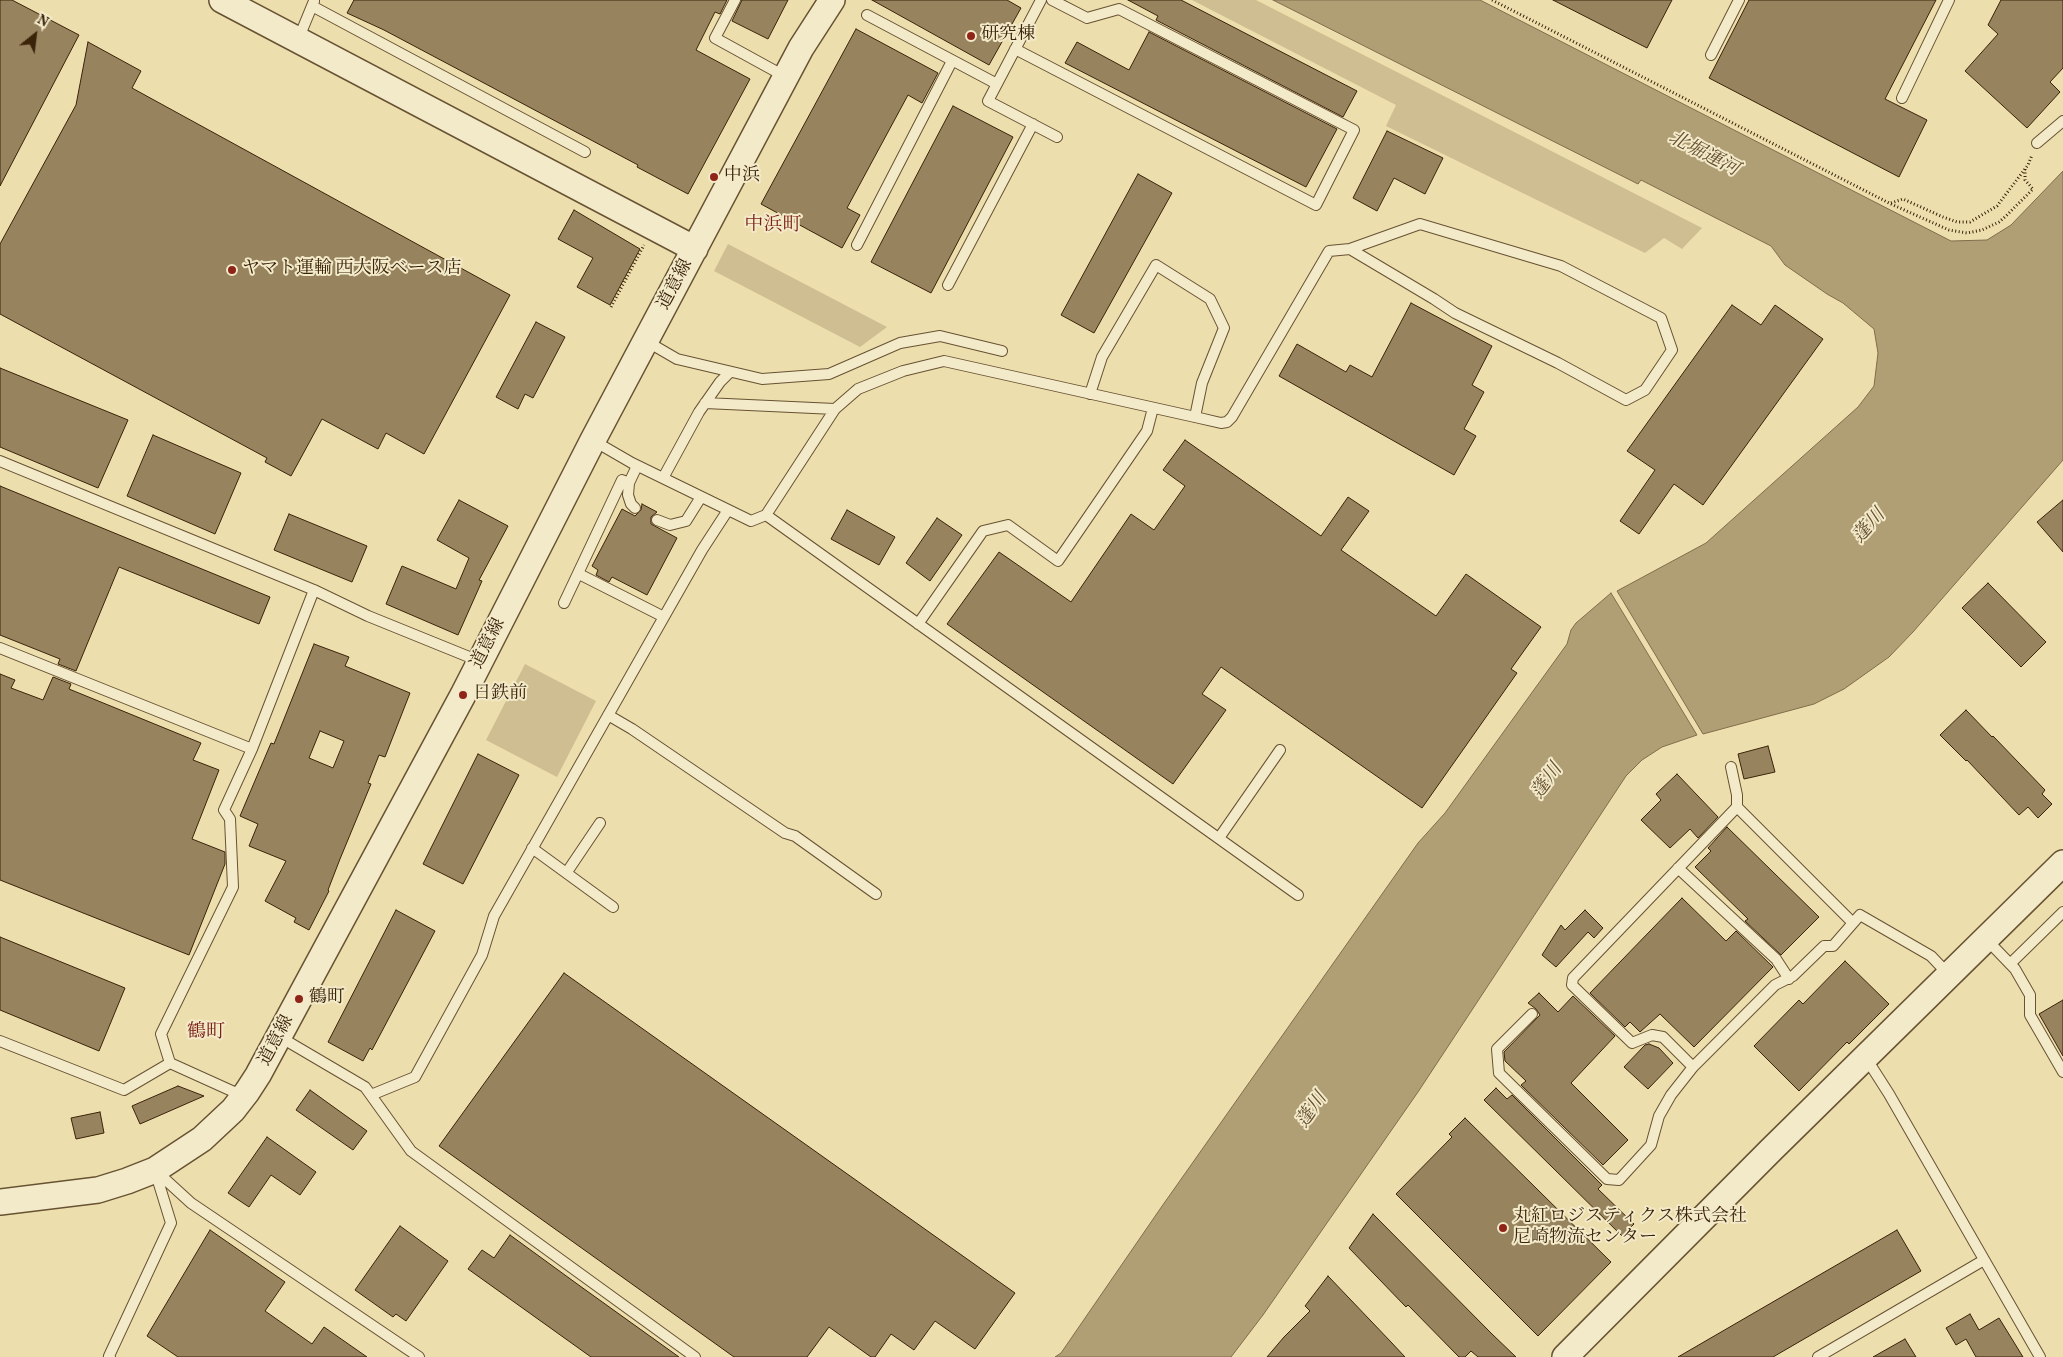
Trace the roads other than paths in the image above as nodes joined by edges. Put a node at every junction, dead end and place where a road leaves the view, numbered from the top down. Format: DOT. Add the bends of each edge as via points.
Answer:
graph roads {
  1 [pos="222,0"];
  2 [pos="735,0"];
  3 [pos="832,0"];
  4 [pos="1041,0"];
  5 [pos="1052,0"];
  6 [pos="1739,0"];
  7 [pos="1949,0"];
  8 [pos="313,3"];
  9 [pos="867,15"];
  10 [pos="298,40"];
  11 [pos="1015,49"];
  12 [pos="1711,55"];
  13 [pos="952,61"];
  14 [pos="786,77"];
  15 [pos="997,84"];
  16 [pos="1902,98"];
  17 [pos="2063,120"];
  18 [pos="1033,124"];
  19 [pos="1057,137"];
  20 [pos="2038,142"];
  21 [pos="585,152"];
  22 [pos="857,245"];
  23 [pos="695,249"];
  24 [pos="1350,249"];
  25 [pos="948,285"];
  26 [pos="646,341"];
  27 [pos="1002,351"];
  28 [pos="730,372"];
  29 [pos="1090,394"];
  30 [pos="705,403"];
  31 [pos="1153,408"];
  32 [pos="835,409"];
  33 [pos="1195,417"];
  34 [pos="593,440"];
  35 [pos="0,462"];
  36 [pos="637,466"];
  37 [pos="663,478"];
  38 [pos="629,483"];
  39 [pos="701,496"];
  40 [pos="635,508"];
  41 [pos="728,510"];
  42 [pos="766,515"];
  43 [pos="657,520"];
  44 [pos="579,574"];
  45 [pos="314,590"];
  46 [pos="564,603"];
  47 [pos="664,617"];
  48 [pos="918,624"];
  49 [pos="0,648"];
  50 [pos="480,662"];
  51 [pos="608,715"];
  52 [pos="252,749"];
  53 [pos="1280,750"];
  54 [pos="1731,767"];
  55 [pos="1737,807"];
  56 [pos="600,823"];
  57 [pos="1219,838"];
  58 [pos="532,848"];
  59 [pos="2063,863"];
  60 [pos="1678,868"];
  61 [pos="567,872"];
  62 [pos="876,894"];
  63 [pos="1298,895"];
  64 [pos="613,907"];
  65 [pos="2063,912"];
  66 [pos="1853,923"];
  67 [pos="1986,939"];
  68 [pos="2010,964"];
  69 [pos="1950,974"];
  70 [pos="1789,978"];
  71 [pos="1532,1014"];
  72 [pos="279,1036"];
  73 [pos="0,1041"];
  74 [pos="1865,1057"];
  75 [pos="170,1063"];
  76 [pos="1693,1067"];
  77 [pos="2063,1072"];
  78 [pos="371,1095"];
  79 [pos="244,1097"];
  80 [pos="155,1170"];
  81 [pos="0,1202"];
  82 [pos="1984,1260"];
  83 [pos="1575,1350"];
  84 [pos="109,1357"];
  85 [pos="419,1357"];
  86 [pos="695,1357"];
  87 [pos="1818,1357"];
  88 [pos="2040,1357"];
  1 -- 10 [label="street"];
  2 -- 14 [label="lane" via="715,38"];
  3 -- 14 [label="street, 道意線"];
  4 -- 11 [label="lane"];
  5 -- 11 [label="lane" via="1087,18 1120,9 1354,130 1316,205"];
  6 -- 12 [label="lane"];
  7 -- 16 [label="lane"];
  8 -- 10 [label="lane"];
  8 -- 21 [label="lane"];
  9 -- 13 [label="lane"];
  10 -- 23 [label="street"];
  11 -- 15 [label="lane"];
  13 -- 15 [label="lane"];
  13 -- 22 [label="lane"];
  14 -- 23 [label="street, 道意線"];
  15 -- 18 [label="lane" via="988,100"];
  17 -- 20 [label="lane"];
  18 -- 19 [label="lane"];
  18 -- 25 [label="lane"];
  23 -- 26 [label="street, 道意線"];
  24 -- 24 [label="lane" via="1455,313 1626,400 1646,390 1672,350 1661,318 1561,266 1420,224"];
  24 -- 33 [label="lane" via="1329,250 1232,417 1221,423"];
  26 -- 28 [label="lane" via="677,359"];
  26 -- 34 [label="street, 道意線"];
  27 -- 28 [label="lane" via="940,336 900,343 829,374 762,378"];
  28 -- 30 [label="lane"];
  29 -- 31 [label="lane"];
  29 -- 32 [label="lane" via="944,362 903,371 858,389"];
  29 -- 33 [label="lane" via="1102,357 1156,265 1210,299 1224,328 1202,383"];
  30 -- 32 [label="lane"];
  30 -- 37 [label="lane"];
  31 -- 33 [label="lane"];
  31 -- 48 [label="lane" via="1147,431 1058,561 1008,525 983,531"];
  32 -- 42 [label="lane"];
  34 -- 36 [label="lane"];
  34 -- 50 [label="street, 道意線"];
  35 -- 45 [label="lane"];
  36 -- 37 [label="lane"];
  36 -- 38 [label="lane"];
  37 -- 39 [label="lane"];
  38 -- 40 [label="lane" via="628,495"];
  38 -- 44 [label="lane" via="622,480"];
  39 -- 41 [label="lane"];
  39 -- 43 [label="lane" via="686,521 670,525"];
  41 -- 42 [label="lane" via="751,521"];
  41 -- 47 [label="lane"];
  42 -- 48 [label="lane"];
  44 -- 46 [label="lane"];
  44 -- 47 [label="lane"];
  45 -- 50 [label="lane"];
  45 -- 52 [label="lane"];
  47 -- 51 [label="lane"];
  48 -- 57 [label="lane"];
  49 -- 52 [label="lane"];
  50 -- 72 [label="street, 道意線"];
  51 -- 58 [label="lane"];
  51 -- 62 [label="lane" via="794,836"];
  52 -- 75 [label="lane" via="224,810 230,819 234,887 161,1034"];
  53 -- 57 [label="lane"];
  54 -- 55 [label="lane"];
  55 -- 60 [label="lane"];
  55 -- 66 [label="lane"];
  56 -- 61 [label="lane"];
  57 -- 63 [label="lane"];
  58 -- 61 [label="lane"];
  58 -- 78 [label="lane" via="494,916 482,955 415,1078"];
  59 -- 67 [label="street"];
  60 -- 70 [label="lane" via="1776,959"];
  60 -- 76 [label="lane" via="1573,978 1572,985 1632,1043 1652,1036 1663,1038"];
  61 -- 64 [label="lane"];
  65 -- 68 [label="lane"];
  66 -- 69 [label="lane" via="1860,915 1930,956"];
  66 -- 70 [label="lane" via="1833,946 1824,946"];
  67 -- 68 [label="lane"];
  67 -- 69 [label="street"];
  68 -- 77 [label="lane" via="2030,995 2030,1015"];
  69 -- 74 [label="street"];
  70 -- 76 [label="lane" via="1775,985"];
  71 -- 76 [label="lane" via="1497,1049 1499,1073 1607,1179 1619,1180 1651,1144 1658,1116"];
  72 -- 78 [label="lane" via="365,1087"];
  72 -- 79 [label="street, 道意線"];
  73 -- 75 [label="lane" via="124,1090"];
  74 -- 82 [label="lane"];
  74 -- 83 [label="street"];
  75 -- 79 [label="lane"];
  78 -- 86 [label="lane" via="411,1152"];
  79 -- 80 [label="street, 道意線" via="202,1139"];
  80 -- 81 [label="street, 道意線" via="98,1190"];
  80 -- 84 [label="lane" via="172,1223"];
  80 -- 85 [label="lane" via="191,1203"];
  82 -- 87 [label="lane"];
  82 -- 88 [label="lane"];
}
